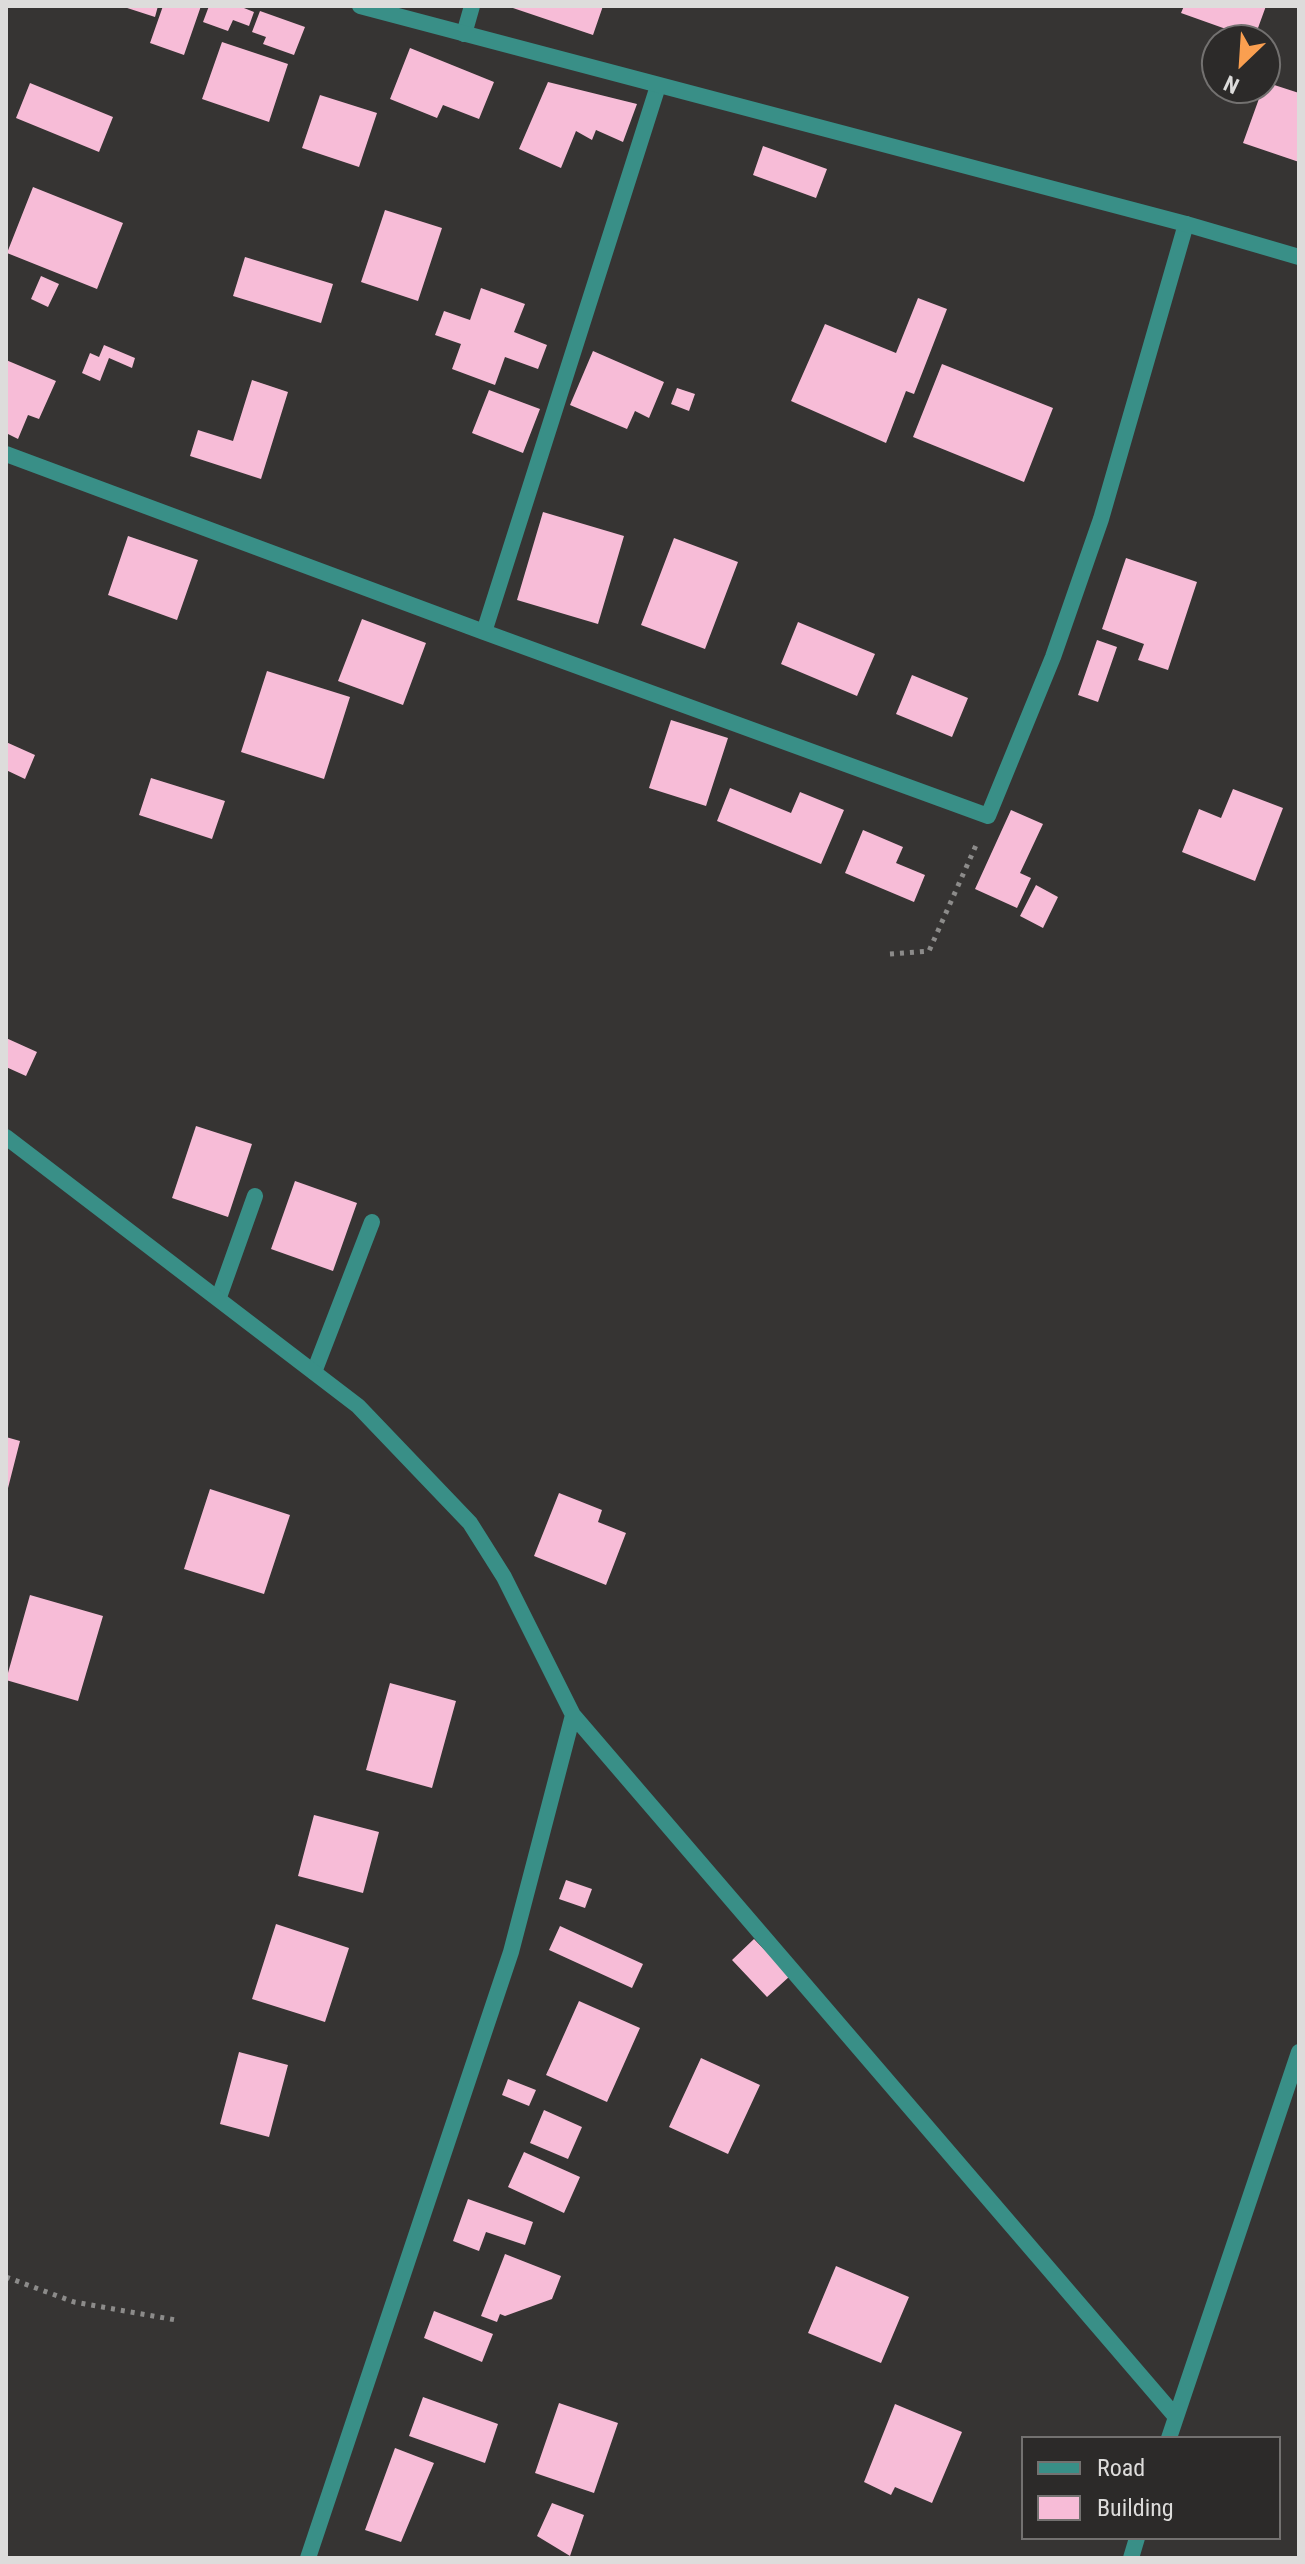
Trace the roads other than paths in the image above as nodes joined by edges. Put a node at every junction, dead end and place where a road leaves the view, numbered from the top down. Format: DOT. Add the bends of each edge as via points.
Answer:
graph roads {
  1 [pos="360,6"];
  2 [pos="472,6"];
  3 [pos="464,34"];
  4 [pos="658,86"];
  5 [pos="1186,224"];
  6 [pos="1299,257"];
  7 [pos="6,454"];
  8 [pos="484,632"];
  9 [pos="6,1137"];
  10 [pos="255,1196"];
  11 [pos="372,1222"];
  12 [pos="219,1297"];
  13 [pos="314,1372"];
  14 [pos="573,1715"];
  15 [pos="1299,2052"];
  16 [pos="1176,2417"];
  17 [pos="1170,2436"];
  18 [pos="308,2558"];
  1 -- 3 [label="street"];
  2 -- 3 [label="street"];
  3 -- 4 [label="street"];
  4 -- 5 [label="street"];
  4 -- 8 [label="street"];
  5 -- 6 [label="street"];
  5 -- 8 [label="street" via="1101,519 1053,657 988,816"];
  7 -- 8 [label="street"];
  9 -- 12 [label="street"];
  10 -- 12 [label="street"];
  11 -- 13 [label="street"];
  12 -- 13 [label="street"];
  13 -- 14 [label="street" via="358,1406 470,1523 504,1577"];
  14 -- 16 [label="street"];
  14 -- 18 [label="street" via="511,1952"];
  15 -- 16 [label="street"];
  16 -- 17 [label="street"];
}
